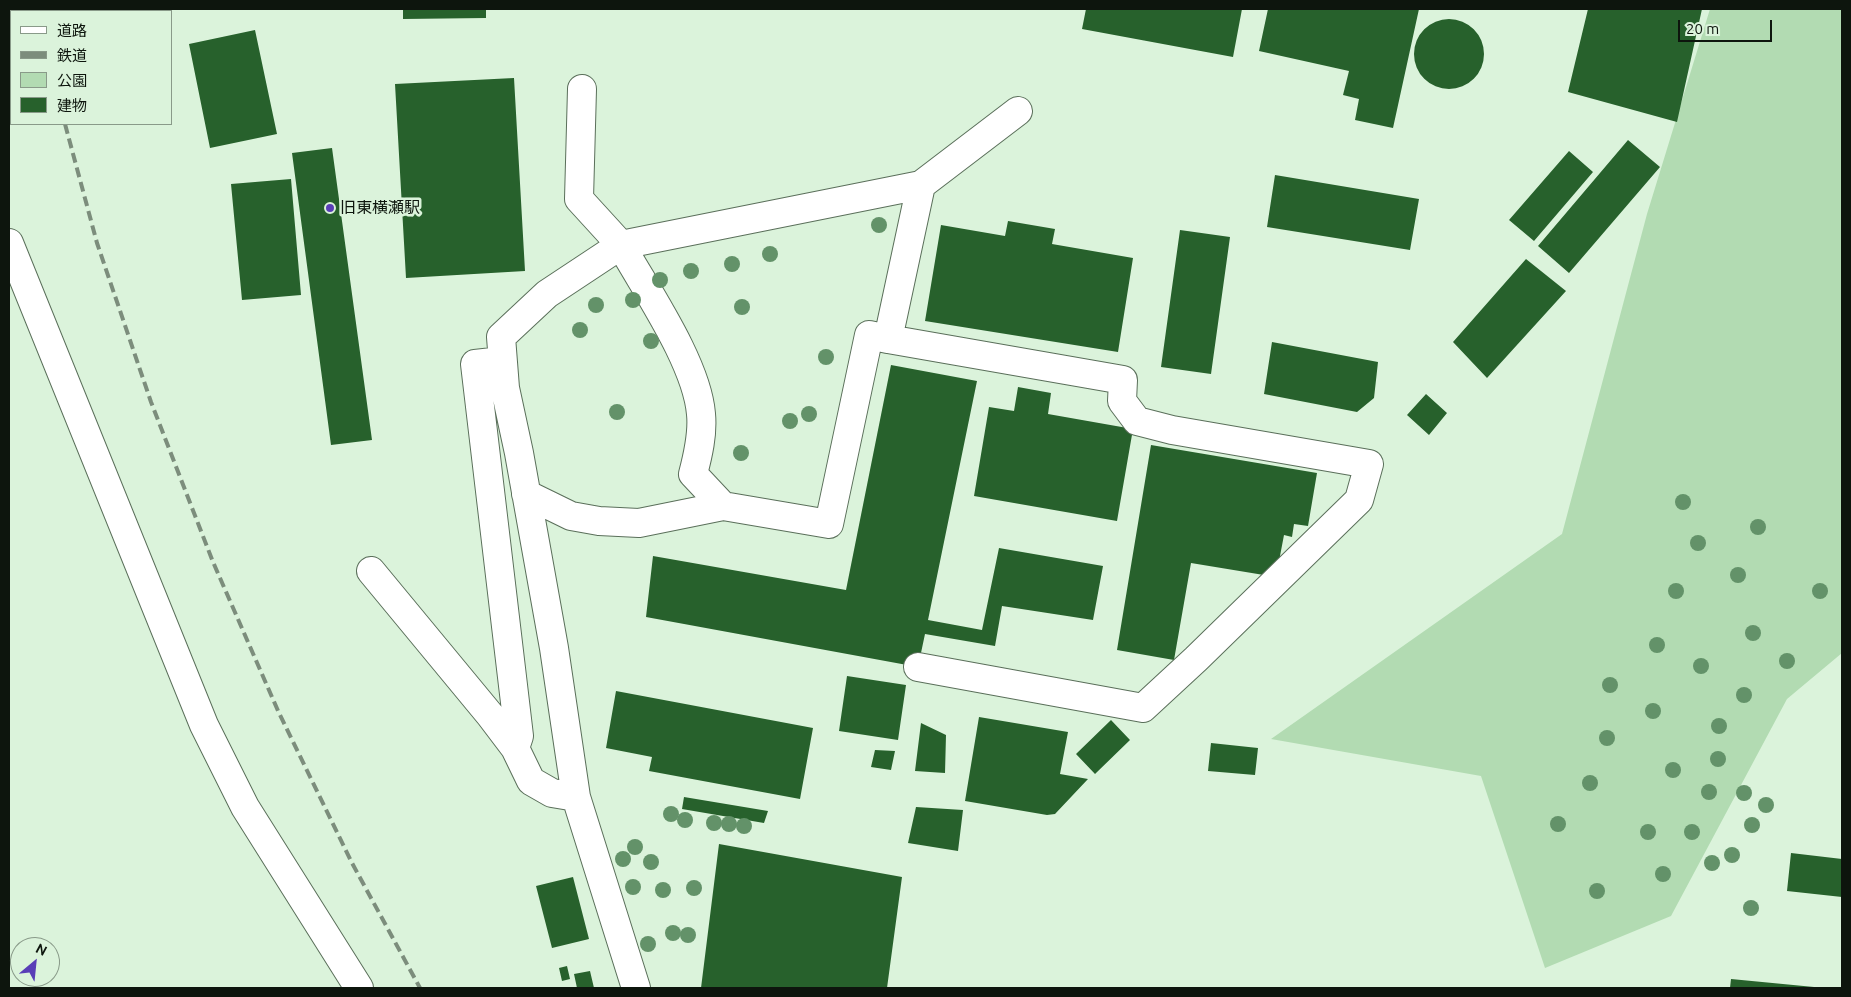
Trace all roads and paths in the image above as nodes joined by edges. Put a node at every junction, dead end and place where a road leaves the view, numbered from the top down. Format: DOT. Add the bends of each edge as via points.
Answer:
graph roads {
  1 [pos="582,89"];
  2 [pos="1018,111"];
  3 [pos="921,185"];
  4 [pos="9,243"];
  5 [pos="621,245"];
  6 [pos="888,339"];
  7 [pos="502,361"];
  8 [pos="526,494"];
  9 [pos="723,506"];
  10 [pos="371,571"];
  11 [pos="918,666"];
  12 [pos="515,748"];
  13 [pos="576,798"];
  14 [pos="359,988"];
  15 [pos="636,988"];
  1 -- 5 [label="street" via="579,199"];
  2 -- 3 [label="street"];
  3 -- 5 [label="street"];
  3 -- 6 [label="street"];
  4 -- 14 [label="street" via="204,725 245,807"];
  5 -- 7 [label="street" via="547,294 501,336"];
  5 -- 9 [label="street" via="693,377 701,414 699,451 692,474"];
  6 -- 9 [label="street" via="869,335 829,524"];
  6 -- 11 [label="street" via="1124,380 1122,401 1138,421 1172,430 1368,464 1359,500 1143,708"];
  7 -- 8 [label="street" via="504,388"];
  7 -- 12 [label="street" via="475,364 518,736"];
  8 -- 9 [label="street" via="571,516 599,521 639,523"];
  8 -- 13 [label="street" via="554,648"];
  10 -- 12 [label="street"];
  12 -- 13 [label="street" via="531,781 552,793"];
  13 -- 15 [label="street"];
}
